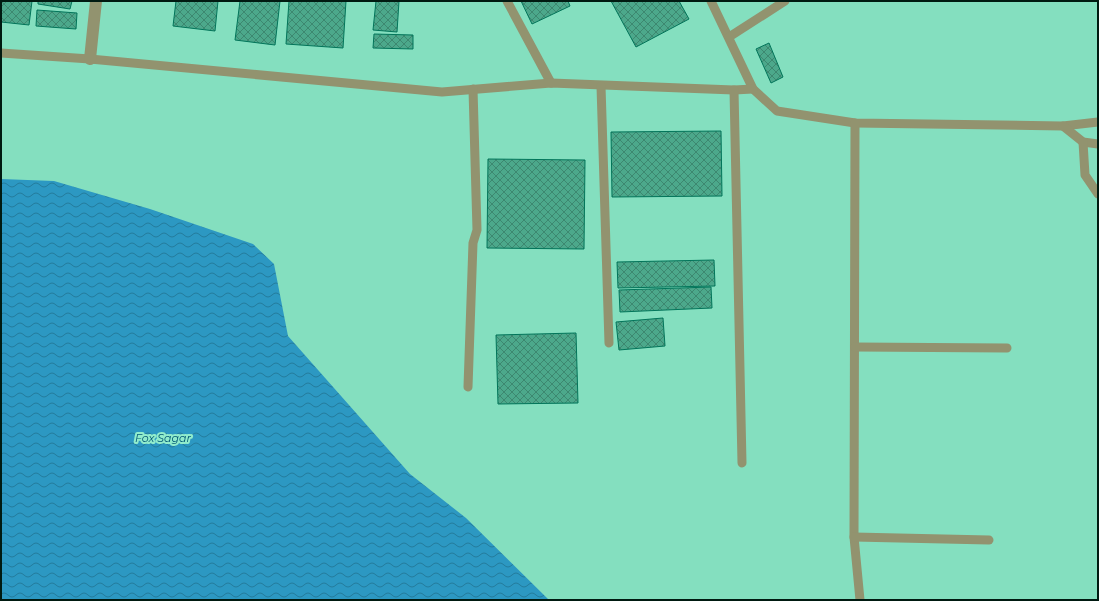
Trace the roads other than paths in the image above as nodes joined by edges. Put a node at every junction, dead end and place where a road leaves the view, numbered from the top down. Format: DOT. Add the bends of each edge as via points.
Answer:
graph roads {
  1 [pos="96,1"];
  2 [pos="507,1"];
  3 [pos="711,1"];
  4 [pos="785,1"];
  5 [pos="729,37"];
  6 [pos="1,53"];
  7 [pos="90,59"];
  8 [pos="551,83"];
  9 [pos="601,86"];
  10 [pos="474,89"];
  11 [pos="753,89"];
  12 [pos="734,90"];
  13 [pos="1098,122"];
  14 [pos="855,123"];
  15 [pos="1063,126"];
  16 [pos="1083,142"];
  17 [pos="1098,144"];
  18 [pos="1098,194"];
  19 [pos="609,343"];
  20 [pos="855,347"];
  21 [pos="1007,348"];
  22 [pos="468,387"];
  23 [pos="742,463"];
  24 [pos="854,537"];
  25 [pos="989,540"];
  26 [pos="860,600"];
  1 -- 7 [label="street"];
  2 -- 8 [label="lane"];
  3 -- 5 [label="lane"];
  4 -- 5 [label="lane"];
  5 -- 11 [label="lane"];
  6 -- 7 [label="lane"];
  7 -- 10 [label="lane" via="442,92"];
  8 -- 9 [label="lane"];
  8 -- 10 [label="lane"];
  9 -- 12 [label="lane"];
  9 -- 19 [label="lane"];
  10 -- 22 [label="lane" via="477,230 473,243"];
  11 -- 12 [label="lane"];
  11 -- 14 [label="lane" via="777,111"];
  12 -- 23 [label="lane"];
  13 -- 15 [label="lane"];
  14 -- 15 [label="lane"];
  14 -- 20 [label="lane"];
  15 -- 16 [label="lane"];
  16 -- 17 [label="lane"];
  16 -- 18 [label="lane" via="1085,175"];
  20 -- 21 [label="lane"];
  20 -- 24 [label="lane"];
  24 -- 25 [label="lane"];
  24 -- 26 [label="lane"];
}
